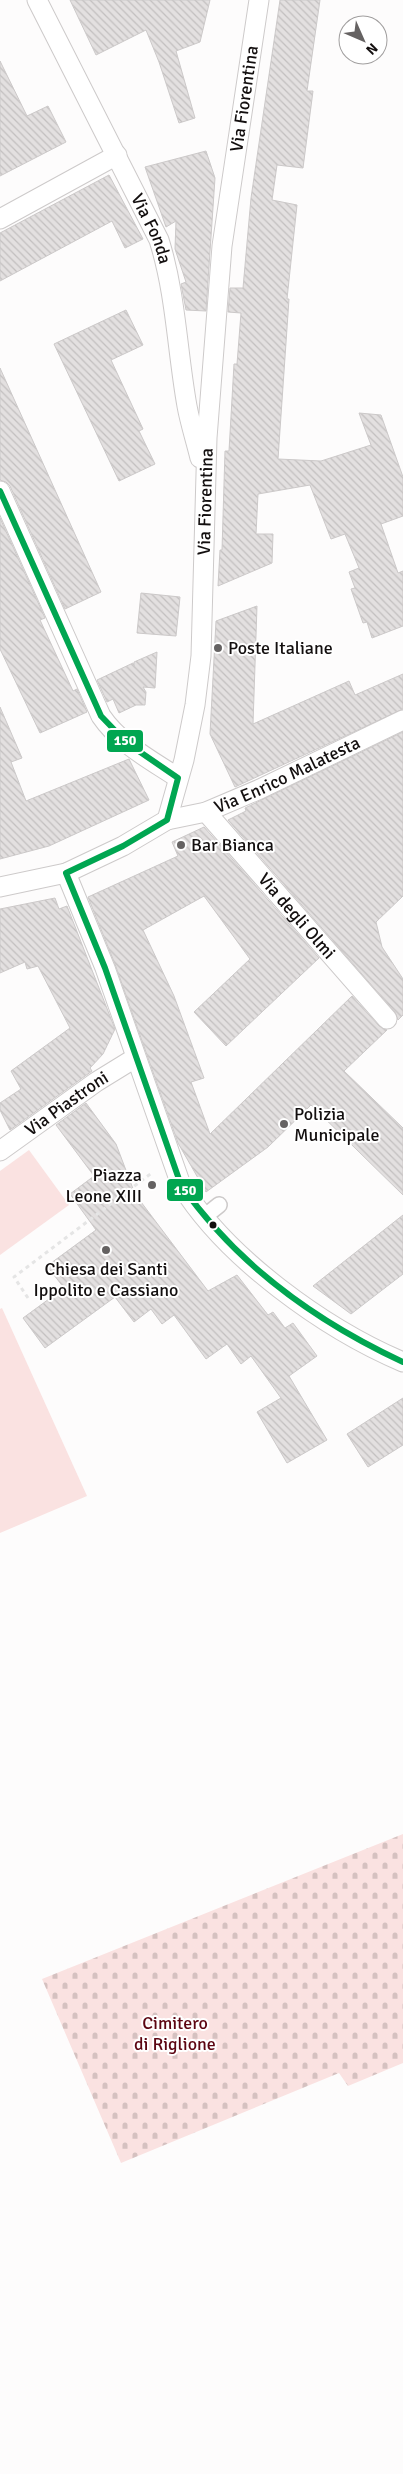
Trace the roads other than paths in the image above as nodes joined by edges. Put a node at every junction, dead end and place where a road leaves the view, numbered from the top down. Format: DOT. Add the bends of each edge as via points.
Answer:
graph roads {
  1 [pos="37,0"];
  2 [pos="259,0"];
  3 [pos="117,154"];
  4 [pos="0,219"];
  5 [pos="205,478"];
  6 [pos="0,491"];
  7 [pos="403,720"];
  8 [pos="178,778"];
  9 [pos="206,812"];
  10 [pos="167,820"];
  11 [pos="66,873"];
  12 [pos="0,888"];
  13 [pos="387,1019"];
  14 [pos="135,1058"];
  15 [pos="0,1151"];
  16 [pos="403,1362"];
  1 -- 3 [label="street, Via Fonda"];
  2 -- 5 [label="street, Via Fiorentina" via="222,246"];
  3 -- 4 [label="street"];
  3 -- 5 [label="street, Via Fonda" via="164,254 187,404"];
  5 -- 8 [label="street, Via Fiorentina" via="201,656 196,705"];
  6 -- 8 [label="street" via="101,716 124,742"];
  7 -- 9 [label="street, Via Enrico Malatesta"];
  8 -- 10 [label="street, Via Fiorentina"];
  9 -- 10 [label="street, Via Enrico Malatesta"];
  9 -- 13 [label="street, Via degli Olmi"];
  10 -- 11 [label="street"];
  11 -- 12 [label="street"];
  11 -- 14 [label="street" via="105,968"];
  14 -- 15 [label="street, Via Piastroni"];
  14 -- 16 [label="street" via="181,1185 192,1202 212,1211 261,1274 352,1337"];
}
